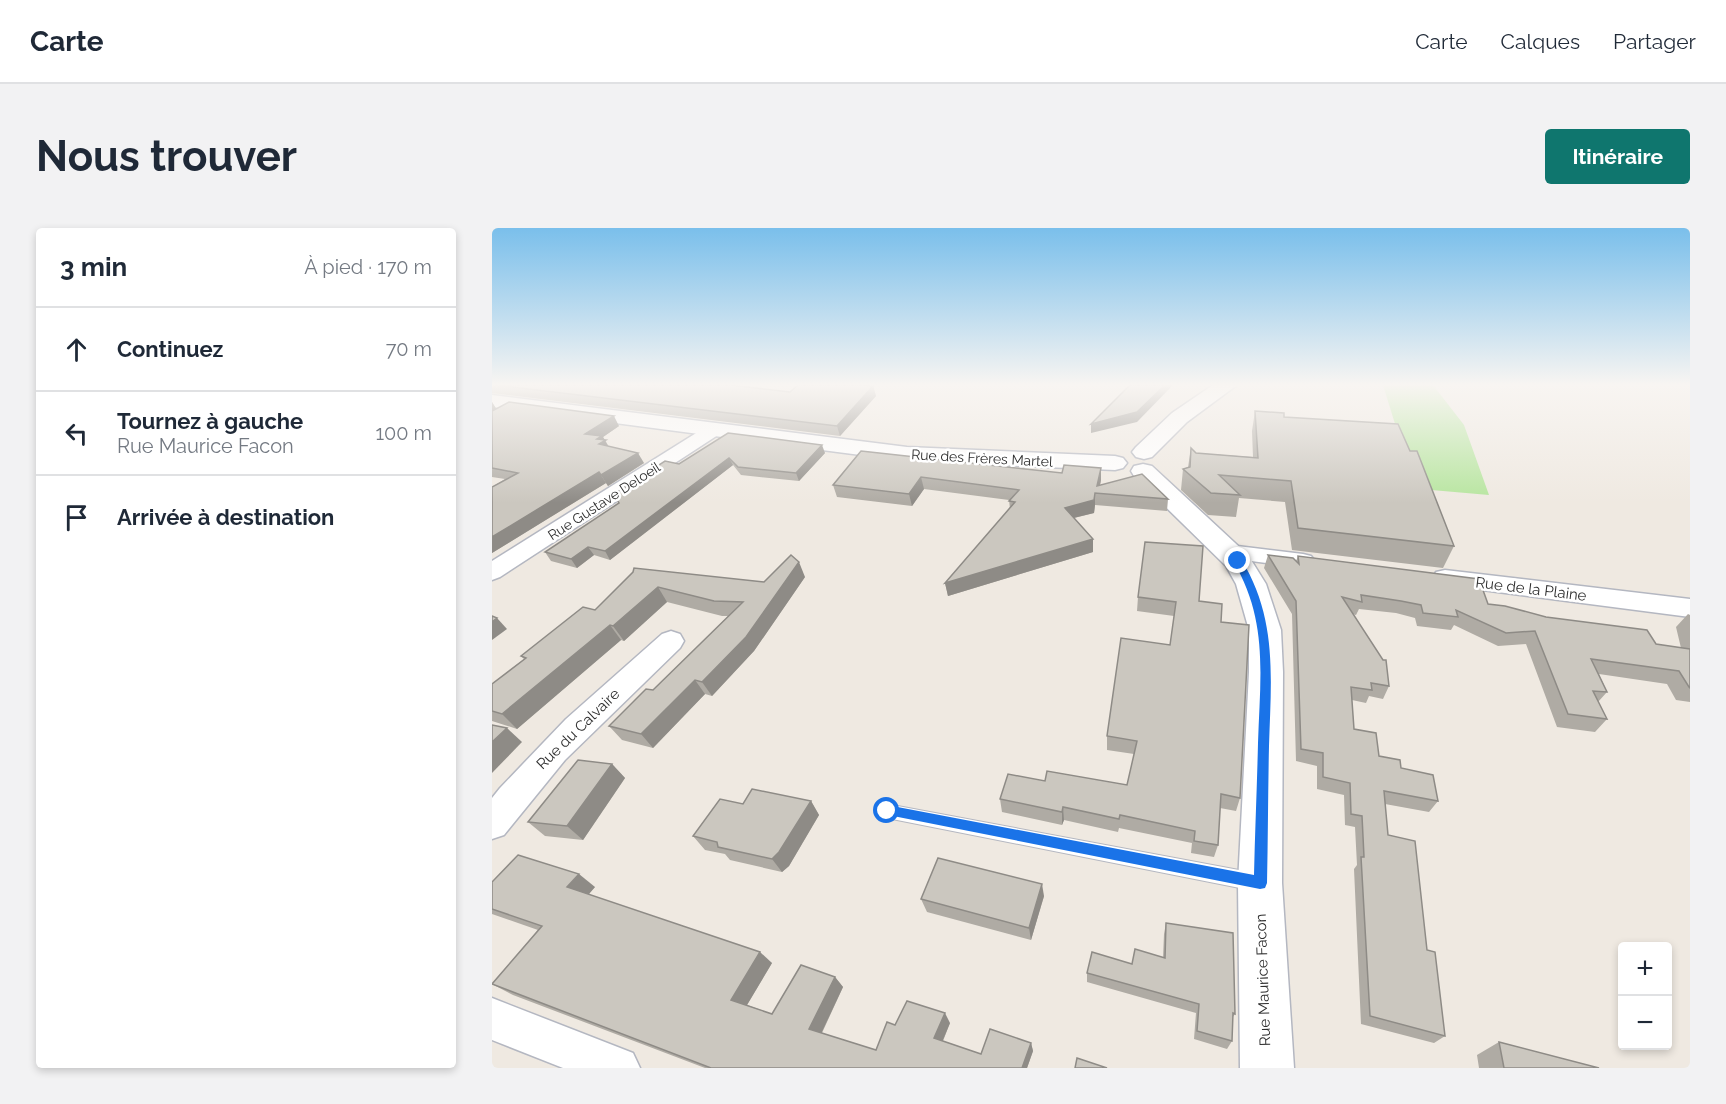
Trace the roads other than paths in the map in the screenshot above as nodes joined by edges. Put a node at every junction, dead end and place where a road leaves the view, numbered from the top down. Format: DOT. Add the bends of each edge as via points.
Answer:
graph roads {
  1 [pos="671,424"];
  2 [pos="1173,424"];
  3 [pos="715,429"];
  4 [pos="1134,462"];
  5 [pos="1229,552"];
  6 [pos="1324,563"];
  7 [pos="492,572"];
  8 [pos="1418,575"];
  9 [pos="1690,608"];
  10 [pos="671,641"];
  11 [pos="887,811"];
  12 [pos="492,824"];
  13 [pos="1260,883"];
  14 [pos="492,1019"];
  15 [pos="618,1068"];
  16 [pos="1267,1068"];
  1 -- 3 [label="street, Rue des Frères Martel"];
  2 -- 4 [label="street"];
  3 -- 4 [label="street, Rue des Frères Martel" via="908,454"];
  3 -- 7 [label="street, Rue Gustave Deloeil"];
  4 -- 5 [label="street, Rue Maurice Facon"];
  5 -- 6 [label="street"];
  5 -- 13 [label="street, Rue Maurice Facon" via="1251,584 1266,647"];
  8 -- 9 [label="street, Rue de la Plaine"];
  10 -- 12 [label="street, Rue du Calvaire" via="554,750"];
  11 -- 13 [label="lane"];
  13 -- 16 [label="street, Rue Maurice Facon"];
  14 -- 15 [label="street"];
}
